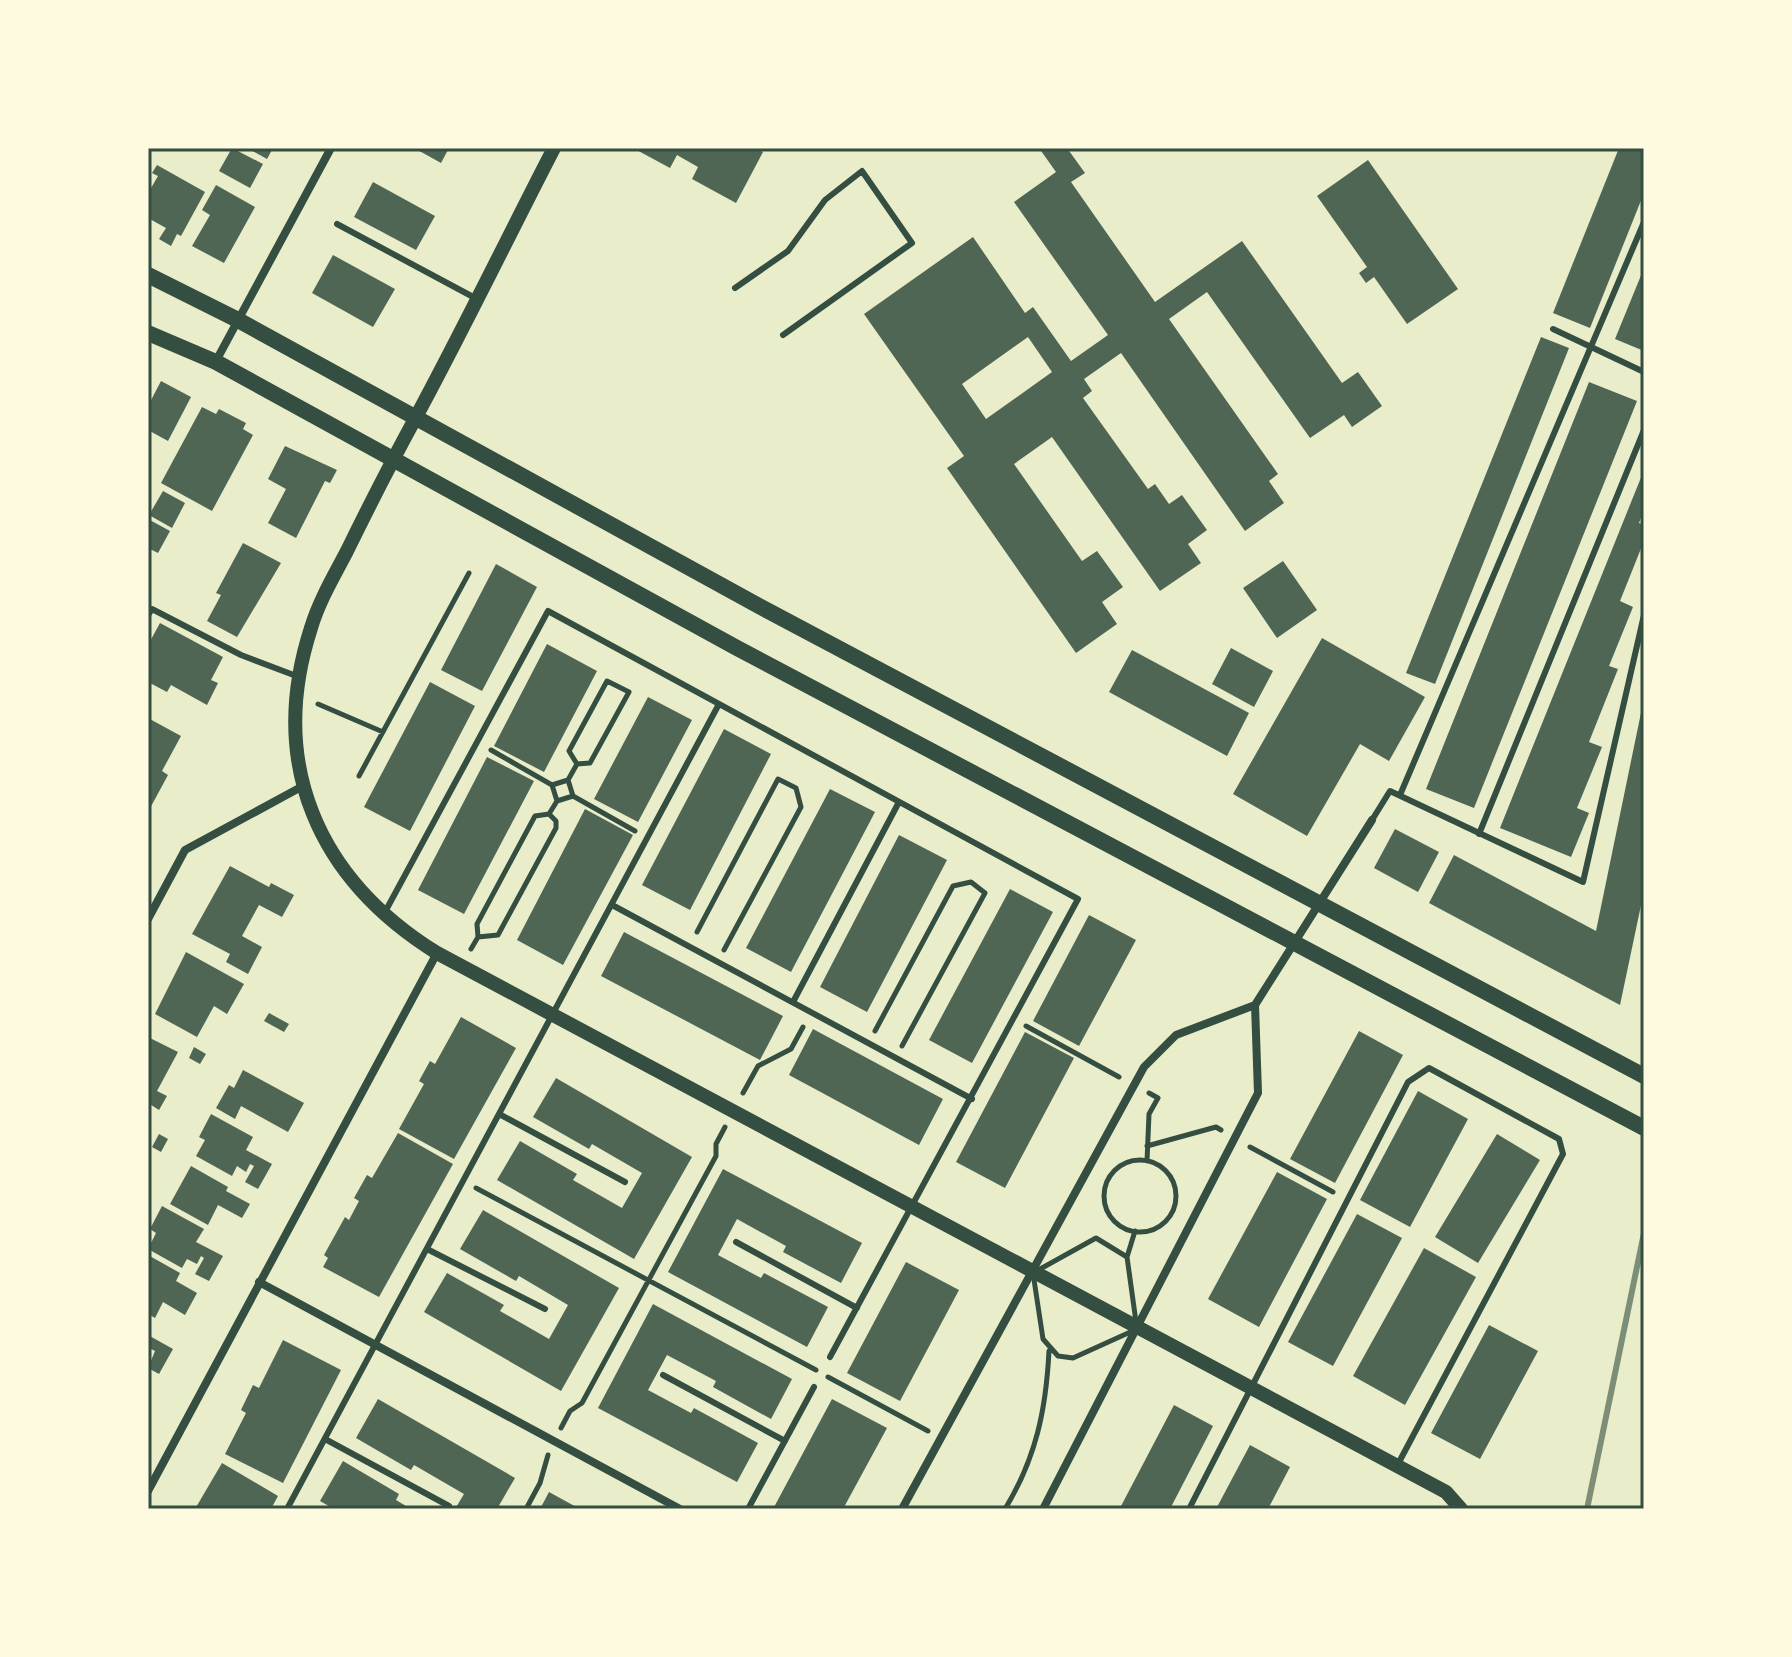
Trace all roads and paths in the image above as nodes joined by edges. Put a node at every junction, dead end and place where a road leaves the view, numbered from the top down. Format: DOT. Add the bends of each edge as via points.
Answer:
graph roads {
  1 [pos="331,148"];
  2 [pos="554,148"];
  3 [pos="1644,222"];
  4 [pos="337,224"];
  5 [pos="148,275"];
  6 [pos="735,288"];
  7 [pos="477,299"];
  8 [pos="238,320"];
  9 [pos="1553,329"];
  10 [pos="148,333"];
  11 [pos="783,335"];
  12 [pos="1593,348"];
  13 [pos="216,362"];
  14 [pos="1644,372"];
  15 [pos="415,418"];
  16 [pos="1644,430"];
  17 [pos="393,457"];
  18 [pos="469,573"];
  19 [pos="148,615"];
  20 [pos="1644,615"];
  21 [pos="299,677"];
  22 [pos="297,695"];
  23 [pos="719,704"];
  24 [pos="383,732"];
  25 [pos="477,742"];
  26 [pos="577,764"];
  27 [pos="359,776"];
  28 [pos="568,780"];
  29 [pos="552,785"];
  30 [pos="303,786"];
  31 [pos="1400,795"];
  32 [pos="573,796"];
  33 [pos="557,801"];
  34 [pos="899,802"];
  35 [pos="549,814"];
  36 [pos="1372,820"];
  37 [pos="1479,834"];
  38 [pos="649,839"];
  39 [pos="614,906"];
  40 [pos="383,915"];
  41 [pos="148,919"];
  42 [pos="689,947"];
  43 [pos="437,953"];
  44 [pos="717,962"];
  45 [pos="793,1002"];
  46 [pos="1255,1005"];
  47 [pos="811,1012"];
  48 [pos="555,1017"];
  49 [pos="1014,1020"];
  50 [pos="869,1043"];
  51 [pos="896,1058"];
  52 [pos="1644,1076"];
  53 [pos="1134,1085"];
  54 [pos="972,1099"];
  55 [pos="733,1113"];
  56 [pos="501,1115"];
  57 [pos="1644,1128"];
  58 [pos="1235,1139"];
  59 [pos="1147,1146"];
  60 [pos="1147,1161"];
  61 [pos="465,1181"];
  62 [pos="625,1182"];
  63 [pos="1334,1192"];
  64 [pos="911,1209"];
  65 [pos="1135,1231"];
  66 [pos="736,1242"];
  67 [pos="427,1249"];
  68 [pos="1127,1257"];
  69 [pos="1033,1273"];
  70 [pos="648,1281"];
  71 [pos="259,1282"];
  72 [pos="857,1308"];
  73 [pos="545,1309"];
  74 [pos="1137,1329"];
  75 [pos="375,1345"];
  76 [pos="1049,1350"];
  77 [pos="830,1357"];
  78 [pos="663,1375"];
  79 [pos="814,1387"];
  80 [pos="1251,1389"];
  81 [pos="941,1438"];
  82 [pos="325,1439"];
  83 [pos="785,1441"];
  84 [pos="554,1444"];
  85 [pos="1397,1466"];
  86 [pos="148,1491"];
  87 [pos="449,1506"];
  88 [pos="287,1509"];
  89 [pos="526,1509"];
  90 [pos="680,1509"];
  91 [pos="748,1509"];
  92 [pos="902,1509"];
  93 [pos="1005,1509"];
  94 [pos="1043,1509"];
  95 [pos="1189,1509"];
  96 [pos="1461,1509"];
  1 -- 8 [label="street"];
  2 -- 7 [label="street"];
  3 -- 12 [label="lane"];
  4 -- 7 [label="lane"];
  5 -- 8 [label="main road"];
  6 -- 11 [label="lane" via="788,251 825,200 862,171 912,243"];
  7 -- 15 [label="street"];
  8 -- 13 [label="street"];
  8 -- 15 [label="main road"];
  9 -- 12 [label="lane"];
  10 -- 13 [label="main road"];
  12 -- 14 [label="lane"];
  12 -- 31 [label="lane"];
  13 -- 17 [label="main road"];
  15 -- 17 [label="street"];
  15 -- 52 [label="main road"];
  16 -- 37 [label="lane"];
  17 -- 21 [label="street" via="320,604"];
  17 -- 57 [label="main road" via="737,648"];
  18 -- 24 [label="path"];
  19 -- 21 [label="lane" via="152,609 241,655"];
  20 -- 37 [label="lane" via="1583,882"];
  21 -- 22 [label="street"];
  22 -- 24 [label="path"];
  22 -- 30 [label="street" via="296,744"];
  23 -- 25 [label="lane" via="548,611"];
  23 -- 34 [label="lane"];
  23 -- 38 [label="lane"];
  24 -- 27 [label="path"];
  25 -- 29 [label="path"];
  25 -- 40 [label="lane"];
  26 -- 26 [label="path" via="590,763 629,692 607,681 569,751"];
  26 -- 28 [label="path"];
  28 -- 29 [label="path"];
  28 -- 32 [label="path"];
  29 -- 33 [label="path"];
  30 -- 40 [label="street" via="329,850 350,882"];
  30 -- 41 [label="street" via="185,850"];
  31 -- 36 [label="lane" via="1390,791"];
  31 -- 37 [label="lane"];
  32 -- 33 [label="path"];
  32 -- 38 [label="path"];
  33 -- 35 [label="path"];
  34 -- 45 [label="lane"];
  34 -- 49 [label="lane" via="1078,899"];
  35 -- 35 [label="path" via="535,816 477,924 478,937 498,935 556,828"];
  36 -- 46 [label="street"];
  38 -- 39 [label="lane"];
  39 -- 42 [label="lane"];
  39 -- 48 [label="lane"];
  40 -- 43 [label="street"];
  42 -- 44 [label="lane"];
  42 -- 44 [label="path" via="778,779 796,788 801,807"];
  43 -- 48 [label="street"];
  43 -- 71 [label="street"];
  44 -- 45 [label="lane"];
  45 -- 47 [label="lane"];
  46 -- 53 [label="street" via="1176,1035"];
  46 -- 58 [label="street" via="1258,1093"];
  47 -- 50 [label="lane"];
  47 -- 55 [label="path" via="791,1049 758,1066"];
  48 -- 55 [label="street"];
  48 -- 56 [label="lane"];
  49 -- 53 [label="path"];
  49 -- 54 [label="lane"];
  50 -- 51 [label="lane"];
  50 -- 51 [label="path" via="953,886 971,882 985,893"];
  51 -- 54 [label="lane"];
  53 -- 59 [label="path" via="1158,1098 1149,1114"];
  53 -- 69 [label="street"];
  54 -- 64 [label="lane"];
  55 -- 64 [label="street"];
  55 -- 70 [label="path" via="716,1144 716,1156"];
  56 -- 61 [label="lane"];
  56 -- 62 [label="lane"];
  58 -- 59 [label="path" via="1216,1127"];
  58 -- 63 [label="path"];
  58 -- 74 [label="street"];
  59 -- 60 [label="path"];
  60 -- 65 [label="path" via="1165,1169 1173,1180 1175,1208 1156,1229"];
  60 -- 65 [label="path" via="1125,1163 1106,1183 1108,1211 1116,1222"];
  61 -- 67 [label="lane"];
  61 -- 70 [label="path"];
  64 -- 69 [label="street"];
  64 -- 72 [label="lane"];
  65 -- 68 [label="path"];
  66 -- 72 [label="lane"];
  67 -- 73 [label="lane"];
  67 -- 75 [label="lane"];
  68 -- 69 [label="path" via="1096,1238"];
  68 -- 74 [label="path"];
  69 -- 74 [label="street"];
  69 -- 76 [label="path" via="1037,1316"];
  69 -- 81 [label="street"];
  70 -- 81 [label="path"];
  70 -- 84 [label="path"];
  71 -- 75 [label="street"];
  71 -- 86 [label="street"];
  72 -- 77 [label="lane"];
  74 -- 76 [label="path" via="1073,1358"];
  74 -- 80 [label="street"];
  74 -- 94 [label="street"];
  75 -- 82 [label="lane"];
  75 -- 84 [label="street"];
  76 -- 93 [label="path" via="1040,1436"];
  78 -- 83 [label="lane"];
  79 -- 83 [label="lane"];
  80 -- 85 [label="street"];
  80 -- 85 [label="lane" via="1408,1082 1429,1068 1559,1139 1563,1154"];
  80 -- 95 [label="lane"];
  81 -- 92 [label="street"];
  82 -- 87 [label="lane"];
  82 -- 88 [label="lane"];
  83 -- 91 [label="lane"];
  84 -- 89 [label="path"];
  84 -- 90 [label="street"];
  85 -- 96 [label="street" via="1446,1492"];
}
